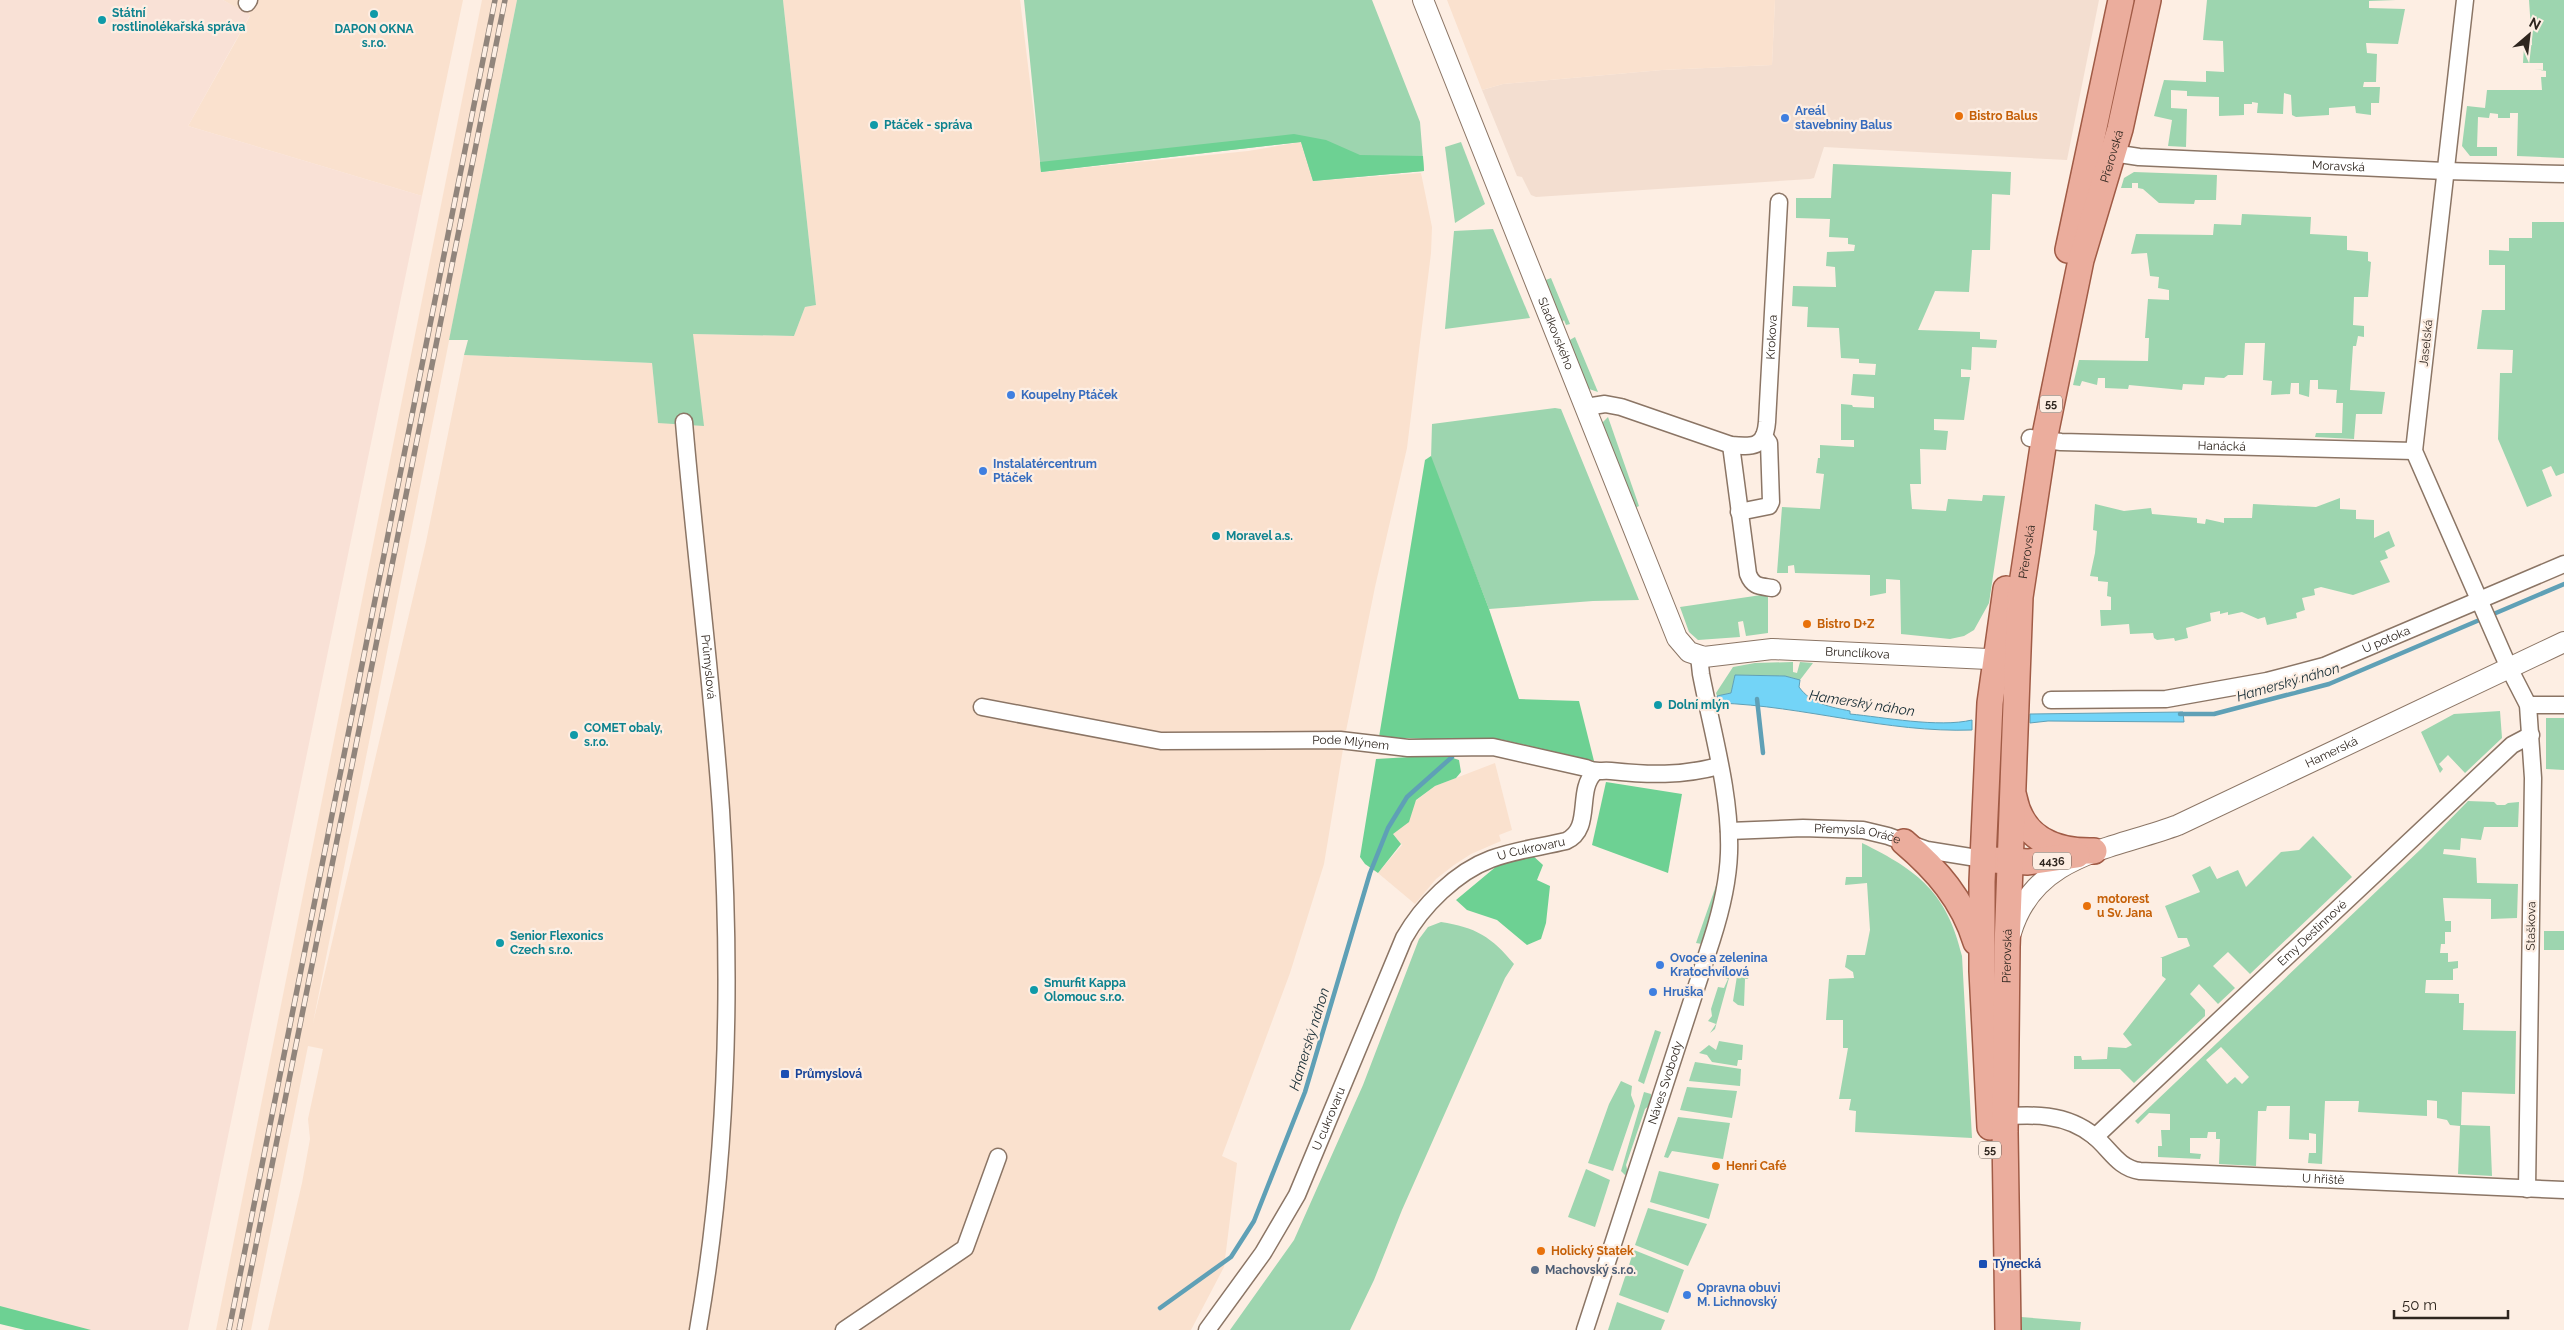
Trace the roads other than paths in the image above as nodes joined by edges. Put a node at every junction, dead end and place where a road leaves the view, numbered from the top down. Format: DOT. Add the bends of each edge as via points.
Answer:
graph roads {
  1 [pos="1423,0"];
  2 [pos="2121,0"];
  3 [pos="2148,0"];
  4 [pos="2465,0"];
  5 [pos="2113,153"];
  6 [pos="2445,171"];
  7 [pos="2564,174"];
  8 [pos="1779,202"];
  9 [pos="1586,407"];
  10 [pos="684,422"];
  11 [pos="1764,436"];
  12 [pos="2037,439"];
  13 [pos="1731,445"];
  14 [pos="2414,452"];
  15 [pos="1739,512"];
  16 [pos="2564,564"];
  17 [pos="1772,588"];
  18 [pos="2481,603"];
  19 [pos="2564,642"];
  20 [pos="1700,656"];
  21 [pos="2006,660"];
  22 [pos="2509,668"];
  23 [pos="2051,700"];
  24 [pos="2528,705"];
  25 [pos="2564,705"];
  26 [pos="982,707"];
  27 [pos="2531,735"];
  28 [pos="1719,766"];
  29 [pos="1594,773"];
  30 [pos="2012,778"];
  31 [pos="1729,831"];
  32 [pos="1904,842"];
  33 [pos="2094,852"];
  34 [pos="1983,859"];
  35 [pos="2009,861"];
  36 [pos="1434,899"];
  37 [pos="2007,947"];
  38 [pos="1982,971"];
  39 [pos="1998,1117"];
  40 [pos="2094,1137"];
  41 [pos="998,1157"];
  42 [pos="2528,1188"];
  43 [pos="2564,1190"];
  44 [pos="698,1330"];
  45 [pos="844,1330"];
  46 [pos="1207,1330"];
  47 [pos="1585,1330"];
  48 [pos="1992,1330"];
  49 [pos="2008,1330"];
  1 -- 9 [label="street, Sladkovského"];
  2 -- 12 [label="main road, Přerovská / 55"];
  3 -- 5 [label="main road, Přerovská / 55"];
  4 -- 6 [label="street, Jaselská"];
  5 -- 6 [label="street, Moravská" via="2139,157"];
  5 -- 12 [label="main road, Přerovská / 55" via="2081,260"];
  6 -- 7 [label="street, Moravská"];
  6 -- 14 [label="street, Jaselská"];
  8 -- 11 [label="street, Krokova"];
  9 -- 13 [label="street" via="1604,404 1621,407"];
  9 -- 20 [label="street, Sladkovského" via="1679,643"];
  10 -- 44 [label="street, Průmyslová" via="721,810 726,959 726,1051 720,1158"];
  11 -- 13 [label="street" via="1750,447"];
  11 -- 15 [label="street" via="1769,443 1771,502 1769,506"];
  12 -- 14 [label="street, Hanácká"];
  12 -- 21 [label="main road, Přerovská / 55" via="2020,597"];
  13 -- 15 [label="street"];
  14 -- 18 [label="street"];
  15 -- 17 [label="street" via="1745,562 1751,582"];
  16 -- 18 [label="street, U potoka"];
  18 -- 22 [label="street"];
  18 -- 23 [label="street, U potoka" via="2324,666 2268,681 2166,699"];
  19 -- 22 [label="street, Hamerská / 4436"];
  20 -- 21 [label="street, Brunclíkova" via="1772,649"];
  20 -- 28 [label="street, Náves Svobody"];
  21 -- 30 [label="main road, Přerovská / 55"];
  21 -- 34 [label="main road, Přerovská / 55" via="1990,703"];
  22 -- 24 [label="street, Staškova"];
  22 -- 33 [label="street, Hamerská / 4436" via="2178,825"];
  24 -- 25 [label="street"];
  24 -- 27 [label="street, Staškova"];
  26 -- 29 [label="street, Pode Mlýnem" via="1161,741 1340,740 1408,748 1493,746 1586,768"];
  27 -- 40 [label="street, Emy Destinnové" via="2514,743"];
  27 -- 42 [label="street, Staškova"];
  28 -- 29 [label="street, Pode Mlýnem" via="1673,774"];
  28 -- 31 [label="street, Náves Svobody"];
  29 -- 36 [label="street, U Cukrovaru" via="1588,783 1580,826 1570,839 1479,864"];
  30 -- 33 [label="main road" via="2019,815 2034,836 2062,849"];
  30 -- 35 [label="main road, Přerovská / 55"];
  31 -- 32 [label="street, Přemysla Oráče" via="1847,828 1879,833"];
  31 -- 47 [label="street, Náves Svobody" via="1726,883 1717,925"];
  32 -- 34 [label="street, Přemysla Oráče" via="1936,852"];
  32 -- 38 [label="main road" via="1940,876 1958,899 1972,928"];
  33 -- 35 [label="main road, 4436" via="2052,861"];
  33 -- 37 [label="street, Hamerská" via="2058,869 2037,885 2021,908"];
  34 -- 35 [label="main road"];
  34 -- 38 [label="main road, Přerovská / 55"];
  35 -- 37 [label="main road, Přerovská / 55"];
  36 -- 46 [label="street, U cukrovaru" via="1412,923 1404,938 1297,1195 1263,1253"];
  37 -- 39 [label="main road, Přerovská / 55"];
  38 -- 39 [label="main road, Přerovská / 55"];
  39 -- 40 [label="street" via="2054,1117 2068,1121"];
  39 -- 48 [label="main road, Přerovská / 55"];
  39 -- 49 [label="main road, Přerovská / 55"];
  40 -- 42 [label="street, U hřiště" via="2123,1165 2140,1171"];
  41 -- 45 [label="street" via="965,1248"];
  42 -- 43 [label="street, U hřiště"];
}
